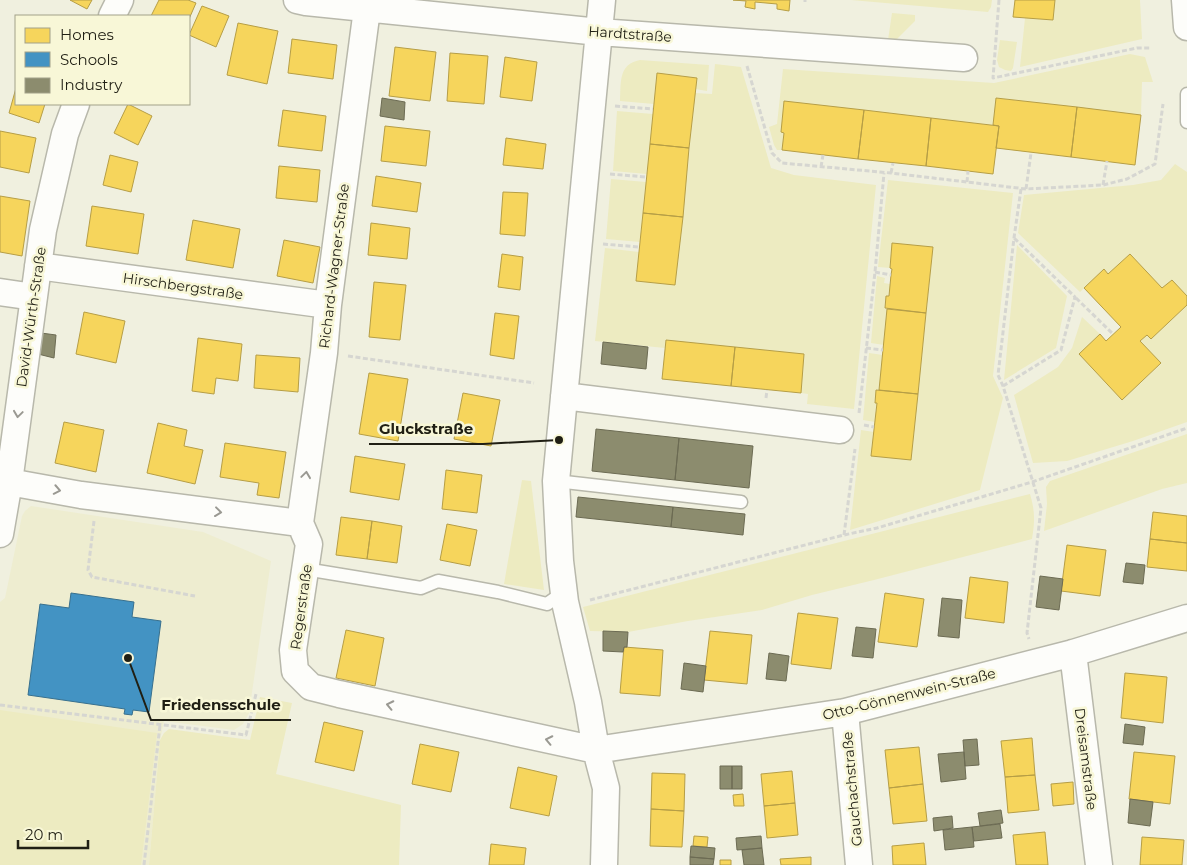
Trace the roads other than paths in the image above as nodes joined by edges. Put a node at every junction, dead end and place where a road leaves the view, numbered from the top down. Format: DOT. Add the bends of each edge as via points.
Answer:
graph roads {
  1 [pos="120,0"];
  2 [pos="297,0"];
  3 [pos="602,0"];
  4 [pos="1185,0"];
  5 [pos="367,9"];
  6 [pos="112,15"];
  7 [pos="1187,27"];
  8 [pos="599,32"];
  9 [pos="964,58"];
  10 [pos="1187,94"];
  11 [pos="76,105"];
  12 [pos="1187,122"];
  13 [pos="38,266"];
  14 [pos="0,292"];
  15 [pos="34,297"];
  16 [pos="328,305"];
  17 [pos="564,396"];
  18 [pos="853,429"];
  19 [pos="556,480"];
  20 [pos="9,482"];
  21 [pos="741,502"];
  22 [pos="300,523"];
  23 [pos="0,534"];
  24 [pos="305,569"];
  25 [pos="564,592"];
  26 [pos="1187,618"];
  27 [pos="1073,653"];
  28 [pos="845,712"];
  29 [pos="596,750"];
  30 [pos="604,865"];
  31 [pos="859,865"];
  32 [pos="1099,865"];
  1 -- 6 [label="street"];
  2 -- 5 [label="street, Hardtstraße"];
  3 -- 8 [label="street"];
  4 -- 7 [label="street"];
  5 -- 8 [label="street, Hardtstraße"];
  5 -- 16 [label="street, Richard-Wagner-Straße"];
  8 -- 9 [label="street, Hardtstraße"];
  8 -- 17 [label="street"];
  10 -- 12 [label="lane"];
  11 -- 13 [label="street, David-Würth-Straße" via="63,144"];
  13 -- 15 [label="street, David-Würth-Straße"];
  13 -- 16 [label="street, Hirschbergstraße"];
  14 -- 15 [label="street"];
  15 -- 20 [label="street, David-Würth-Straße, one-way"];
  22 -- 16 [label="street, Richard-Wagner-Straße, one-way"];
  17 -- 18 [label="street"];
  17 -- 19 [label="street"];
  19 -- 21 [label="lane"];
  19 -- 25 [label="street"];
  20 -- 22 [label="street, one-way" via="81,495"];
  20 -- 23 [label="street, David-Würth-Straße"];
  22 -- 24 [label="street, Regerstraße" via="309,544"];
  24 -- 25 [label="lane" via="421,588 438,581 547,604"];
  29 -- 24 [label="street, Regerstraße, one-way" via="311,687 295,672 294,650"];
  25 -- 29 [label="street"];
  26 -- 27 [label="street, Otto-Gönnenwein-Straße"];
  27 -- 28 [label="street, Otto-Gönnenwein-Straße"];
  27 -- 32 [label="street, Dreisamstraße"];
  28 -- 29 [label="street, Otto-Gönnenwein-Straße"];
  28 -- 31 [label="street, Gauchachstraße"];
  29 -- 30 [label="street" via="606,788"];
}
